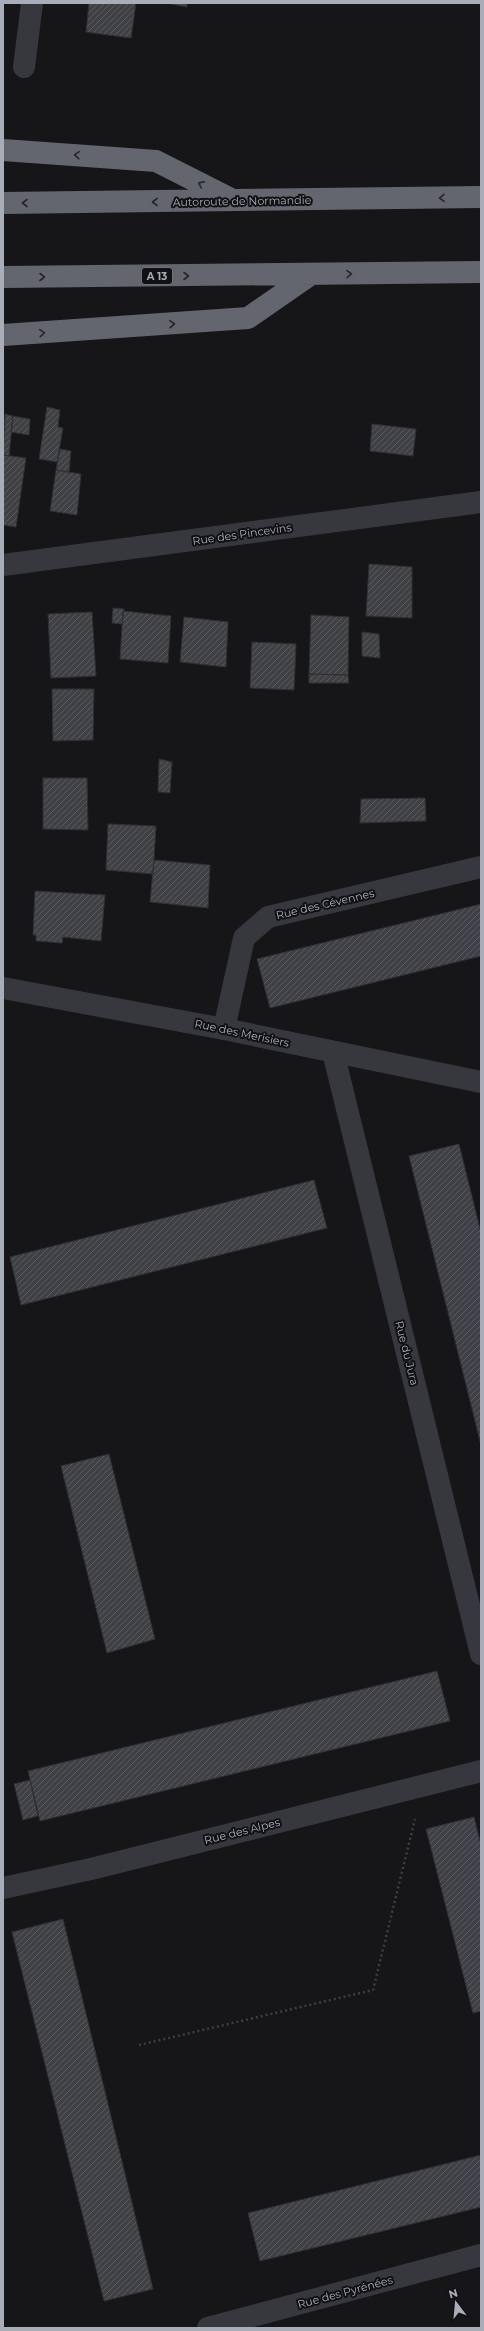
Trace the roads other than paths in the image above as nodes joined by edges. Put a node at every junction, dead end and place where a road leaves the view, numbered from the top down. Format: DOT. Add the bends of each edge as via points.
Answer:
graph roads {
  1 [pos="32,3"];
  2 [pos="24,67"];
  3 [pos="3,150"];
  4 [pos="481,197"];
  5 [pos="236,202"];
  6 [pos="3,203"];
  7 [pos="481,272"];
  8 [pos="310,275"];
  9 [pos="3,277"];
  10 [pos="3,335"];
  11 [pos="481,502"];
  12 [pos="3,565"];
  13 [pos="481,867"];
  14 [pos="3,988"];
  15 [pos="224,1028"];
  16 [pos="333,1052"];
  17 [pos="481,1082"];
  18 [pos="481,1654"];
  19 [pos="481,1771"];
  20 [pos="3,1888"];
  21 [pos="481,2255"];
  22 [pos="208,2328"];
  1 -- 2 [label="street"];
  5 -- 3 [label="highway, one-way" via="156,161"];
  4 -- 5 [label="highway, Autoroute de Normandie, one-way"];
  5 -- 6 [label="highway, Autoroute de Normandie, one-way"];
  8 -- 7 [label="highway, A 13, one-way"];
  9 -- 8 [label="highway, A 13, one-way"];
  10 -- 8 [label="highway, one-way" via="248,318"];
  11 -- 12 [label="street, Rue des Pincevins"];
  13 -- 15 [label="street, Rue des Cévennes" via="268,918 244,938"];
  14 -- 15 [label="street, Rue des Merisiers"];
  15 -- 16 [label="street, Rue des Merisiers"];
  16 -- 17 [label="street, Rue des Merisiers"];
  16 -- 18 [label="street, Rue du Jura"];
  19 -- 20 [label="street, Rue des Alpes"];
  21 -- 22 [label="street, Rue des Pyrénées"];
}
